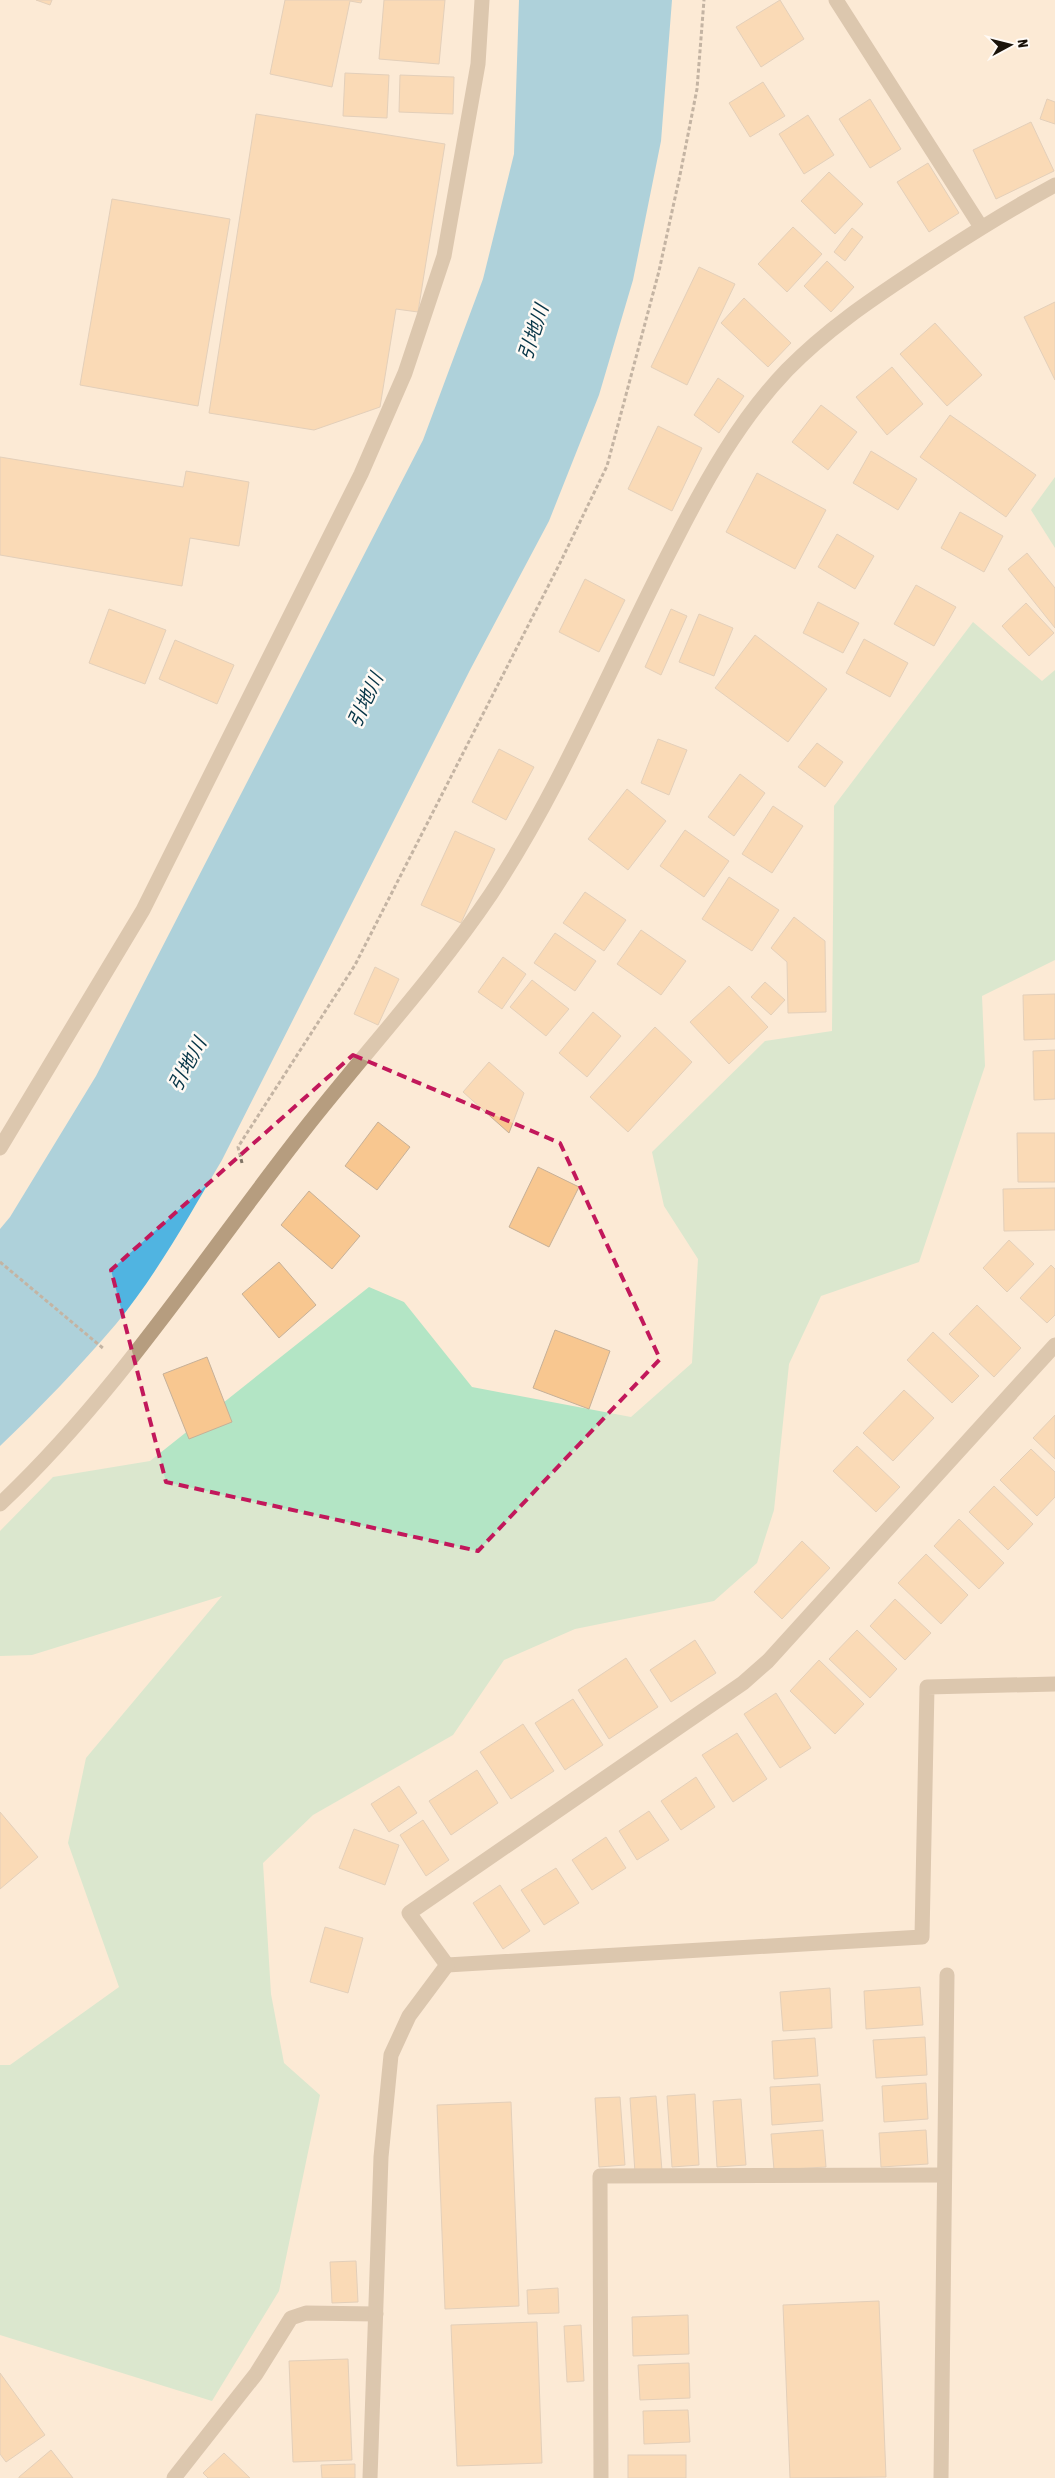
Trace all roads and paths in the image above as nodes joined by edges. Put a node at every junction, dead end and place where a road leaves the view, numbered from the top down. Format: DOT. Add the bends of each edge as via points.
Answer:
graph roads {
  1 [pos="482,0"];
  2 [pos="704,0"];
  3 [pos="836,0"];
  4 [pos="1055,185"];
  5 [pos="981,226"];
  6 [pos="0,1148"];
  7 [pos="251,1200"];
  8 [pos="0,1262"];
  9 [pos="1055,1345"];
  10 [pos="102,1347"];
  11 [pos="0,1504"];
  12 [pos="1055,1684"];
  13 [pos="447,1965"];
  14 [pos="947,1974"];
  15 [pos="944,2175"];
  16 [pos="376,2314"];
  17 [pos="174,2478"];
  18 [pos="370,2478"];
  19 [pos="601,2478"];
  20 [pos="941,2478"];
  1 -- 6 [label="street" via="478,64 444,256 404,373 361,474 144,910"];
  2 -- 7 [label="path" via="697,89 680,175 659,271 607,466 355,965 238,1147"];
  3 -- 5 [label="street"];
  4 -- 5 [label="street"];
  5 -- 7 [label="street" via="845,317 786,371 740,427 698,495 566,765 491,894"];
  7 -- 11 [label="street" via="123,1366 36,1470"];
  8 -- 10 [label="path"];
  9 -- 13 [label="street" via="768,1661 743,1683 409,1913"];
  12 -- 13 [label="street" via="927,1687 922,1938"];
  13 -- 16 [label="street" via="409,2016 391,2055 381,2157"];
  14 -- 15 [label="street"];
  15 -- 19 [label="street" via="600,2176"];
  15 -- 20 [label="street"];
  16 -- 17 [label="street" via="306,2313 291,2318 256,2374"];
  16 -- 18 [label="street"];
}
